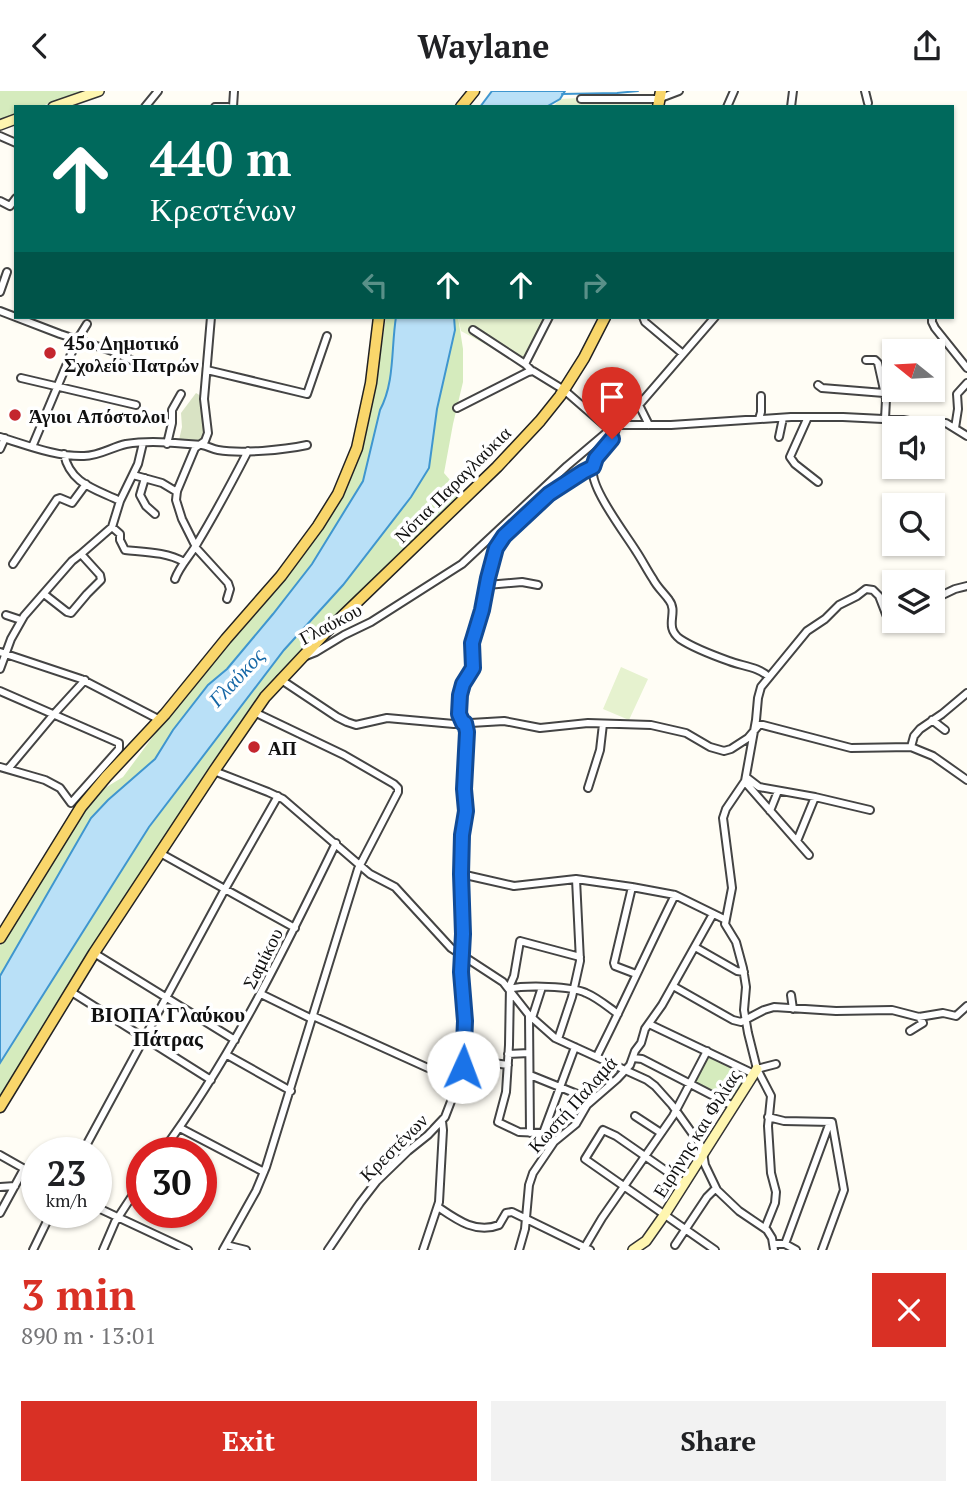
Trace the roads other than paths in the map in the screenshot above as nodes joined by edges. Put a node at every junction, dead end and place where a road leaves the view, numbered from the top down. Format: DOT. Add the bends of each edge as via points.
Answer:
graph roads {
  1 [pos="99,91"];
  2 [pos="158,91"];
  3 [pos="474,91"];
  4 [pos="679,91"];
  5 [pos="865,91"];
  6 [pos="660,97"];
  7 [pos="581,99"];
  8 [pos="868,103"];
  9 [pos="59,105"];
  10 [pos="147,105"];
  11 [pos="463,105"];
  12 [pos="0,201"];
  13 [pos="14,201"];
  14 [pos="6,272"];
  15 [pos="0,292"];
  16 [pos="21,319"];
  17 [pos="211,319"];
  18 [pos="379,319"];
  19 [pos="549,319"];
  20 [pos="604,319"];
  21 [pos="644,319"];
  22 [pos="713,319"];
  23 [pos="932,319"];
  24 [pos="86,324"];
  25 [pos="473,330"];
  26 [pos="327,337"];
  27 [pos="77,340"];
  28 [pos="683,354"];
  29 [pos="866,360"];
  30 [pos="525,364"];
  31 [pos="148,368"];
  32 [pos="967,368"];
  33 [pos="207,370"];
  34 [pos="532,371"];
  35 [pos="21,378"];
  36 [pos="882,378"];
  37 [pos="967,383"];
  38 [pos="818,385"];
  39 [pos="57,386"];
  40 [pos="564,390"];
  41 [pos="181,394"];
  42 [pos="882,394"];
  43 [pos="761,396"];
  44 [pos="136,405"];
  45 [pos="639,405"];
  46 [pos="457,408"];
  47 [pos="808,417"];
  48 [pos="783,418"];
  49 [pos="759,419"];
  50 [pos="882,419"];
  51 [pos="945,423"];
  52 [pos="649,425"];
  53 [pos="613,428"];
  54 [pos="955,428"];
  55 [pos="967,436"];
  56 [pos="779,437"];
  57 [pos="3,438"];
  58 [pos="143,443"];
  59 [pos="167,444"];
  60 [pos="199,444"];
  61 [pos="307,445"];
  62 [pos="32,447"];
  63 [pos="0,449"];
  64 [pos="248,451"];
  65 [pos="64,454"];
  66 [pos="593,467"];
  67 [pos="133,475"];
  68 [pos="145,478"];
  69 [pos="818,482"];
  70 [pos="86,484"];
  71 [pos="177,492"];
  72 [pos="120,501"];
  73 [pos="155,514"];
  74 [pos="112,527"];
  75 [pos="196,547"];
  76 [pos="81,554"];
  77 [pos="184,562"];
  78 [pos="13,564"];
  79 [pos="174,579"];
  80 [pos="487,585"];
  81 [pos="538,585"];
  82 [pos="967,586"];
  83 [pos="44,594"];
  84 [pos="945,594"];
  85 [pos="227,599"];
  86 [pos="882,606"];
  87 [pos="6,615"];
  88 [pos="21,620"];
  89 [pos="3,653"];
  90 [pos="301,658"];
  91 [pos="0,669"];
  92 [pos="769,677"];
  93 [pos="85,680"];
  94 [pos="280,680"];
  95 [pos="0,691"];
  96 [pos="967,693"];
  97 [pos="254,712"];
  98 [pos="54,714"];
  99 [pos="160,720"];
  100 [pos="932,720"];
  101 [pos="464,723"];
  102 [pos="603,724"];
  103 [pos="945,730"];
  104 [pos="754,731"];
  105 [pos="911,747"];
  106 [pos="869,749"];
  107 [pos="867,758"];
  108 [pos="0,767"];
  109 [pos="8,769"];
  110 [pos="214,771"];
  111 [pos="745,780"];
  112 [pos="967,780"];
  113 [pos="588,788"];
  114 [pos="778,791"];
  115 [pos="278,796"];
  116 [pos="815,797"];
  117 [pos="870,810"];
  118 [pos="770,811"];
  119 [pos="797,841"];
  120 [pos="336,843"];
  121 [pos="160,853"];
  122 [pos="809,855"];
  123 [pos="360,864"];
  124 [pos="461,874"];
  125 [pos="576,879"];
  126 [pos="632,887"];
  127 [pos="225,889"];
  128 [pos="675,895"];
  129 [pos="713,914"];
  130 [pos="724,919"];
  131 [pos="295,928"];
  132 [pos="0,938"];
  133 [pos="695,947"];
  134 [pos="94,953"];
  135 [pos="462,957"];
  136 [pos="580,957"];
  137 [pos="744,972"];
  138 [pos="636,974"];
  139 [pos="673,986"];
  140 [pos="542,987"];
  141 [pos="509,989"];
  142 [pos="574,990"];
  143 [pos="70,991"];
  144 [pos="261,994"];
  145 [pos="791,995"];
  146 [pos="167,998"];
  147 [pos="967,1006"];
  148 [pos="793,1009"];
  149 [pos="618,1014"];
  150 [pos="530,1016"];
  151 [pos="313,1017"];
  152 [pos="919,1017"];
  153 [pos="746,1020"];
  154 [pos="649,1024"];
  155 [pos="910,1031"];
  156 [pos="145,1038"];
  157 [pos="558,1039"];
  158 [pos="234,1040"];
  159 [pos="575,1047"];
  160 [pos="707,1051"];
  161 [pos="529,1053"];
  162 [pos="508,1054"];
  163 [pos="227,1055"];
  164 [pos="597,1056"];
  165 [pos="633,1058"];
  166 [pos="464,1059"];
  167 [pos="508,1065"];
  168 [pos="776,1065"];
  169 [pos="625,1070"];
  170 [pos="755,1072"];
  171 [pos="530,1075"];
  172 [pos="211,1080"];
  173 [pos="459,1082"];
  174 [pos="690,1083"];
  175 [pos="560,1087"];
  176 [pos="291,1091"];
  177 [pos="591,1101"];
  178 [pos="733,1106"];
  179 [pos="0,1107"];
  180 [pos="676,1110"];
  181 [pos="635,1116"];
  182 [pos="768,1117"];
  183 [pos="442,1121"];
  184 [pos="831,1122"];
  185 [pos="180,1128"];
  186 [pos="530,1133"];
  187 [pos="543,1133"];
  188 [pos="661,1133"];
  189 [pos="91,1137"];
  190 [pos="174,1137"];
  191 [pos="554,1142"];
  192 [pos="704,1154"];
  193 [pos="0,1155"];
  194 [pos="644,1156"];
  195 [pos="21,1167"];
  196 [pos="264,1172"];
  197 [pos="21,1175"];
  198 [pos="685,1184"];
  199 [pos="15,1186"];
  200 [pos="0,1187"];
  201 [pos="624,1187"];
  202 [pos="716,1188"];
  203 [pos="126,1205"];
  204 [pos="438,1207"];
  205 [pos="0,1213"];
  206 [pos="112,1214"];
  207 [pos="665,1214"];
  208 [pos="118,1217"];
  209 [pos="526,1219"];
  210 [pos="44,1228"];
  211 [pos="765,1228"];
  212 [pos="685,1229"];
  213 [pos="785,1244"];
  214 [pos="675,1245"];
  215 [pos="225,1247"];
  216 [pos="774,1247"];
  217 [pos="179,1248"];
  218 [pos="586,1249"];
  219 [pos="33,1250"];
  220 [pos="103,1250"];
  221 [pos="188,1250"];
  222 [pos="246,1250"];
  223 [pos="328,1250"];
  224 [pos="423,1250"];
  225 [pos="519,1250"];
  226 [pos="633,1250"];
  227 [pos="715,1250"];
  228 [pos="796,1250"];
  229 [pos="822,1250"];
  1 -- 9 [label="street"];
  2 -- 10 [label="street"];
  3 -- 11 [label="main road"];
  4 -- 6 [label="street"];
  5 -- 8 [label="street"];
  6 -- 7 [label="street"];
  12 -- 13 [label="street" via="10,206"];
  14 -- 15 [label="street"];
  16 -- 27 [label="street"];
  17 -- 33 [label="street"];
  18 -- 99 [label="main road" via="372,383 357,448 338,494 281,576"];
  19 -- 30 [label="street"];
  20 -- 40 [label="main road, Νότια Παραγλαύκια"];
  21 -- 28 [label="street"];
  22 -- 28 [label="street, Γλαύκου"];
  23 -- 32 [label="street"];
  24 -- 27 [label="street"];
  25 -- 30 [label="street"];
  26 -- 33 [label="street" via="307,394"];
  27 -- 31 [label="street"];
  27 -- 39 [label="street"];
  28 -- 45 [label="street, Γλαύκου"];
  29 -- 36 [label="street" via="878,363"];
  30 -- 34 [label="street"];
  33 -- 60 [label="street" via="208,433"];
  34 -- 40 [label="street"];
  34 -- 46 [label="street"];
  35 -- 39 [label="street"];
  37 -- 54 [label="street" via="957,393"];
  38 -- 42 [label="street"];
  39 -- 44 [label="street"];
  39 -- 62 [label="street"];
  40 -- 53 [label="street"];
  40 -- 90 [label="main road, Νότια Παραγλαύκια" via="497,467"];
  41 -- 59 [label="street" via="172,410"];
  43 -- 49 [label="street"];
  45 -- 52 [label="street"];
  45 -- 53 [label="street, Γλαύκου"];
  47 -- 48 [label="street"];
  47 -- 50 [label="street"];
  47 -- 69 [label="street" via="790,457"];
  48 -- 49 [label="street"];
  48 -- 56 [label="street"];
  49 -- 52 [label="street"];
  51 -- 54 [label="street"];
  52 -- 53 [label="street"];
  53 -- 66 [label="street" via="614,436"];
  53 -- 90 [label="street, Γλαύκου" via="462,564 371,622"];
  54 -- 55 [label="street"];
  57 -- 62 [label="street"];
  57 -- 63 [label="street"];
  58 -- 59 [label="street"];
  58 -- 65 [label="street" via="86,456"];
  58 -- 67 [label="street"];
  59 -- 60 [label="street"];
  60 -- 64 [label="street" via="215,450"];
  60 -- 71 [label="street"];
  61 -- 64 [label="street"];
  62 -- 65 [label="street"];
  64 -- 75 [label="street"];
  65 -- 70 [label="street" via="71,474"];
  66 -- 80 [label="street, Κρεστένων" via="549,494 504,536 496,548"];
  66 -- 92 [label="street" via="593,477 614,520 672,604 675,633 688,643"];
  67 -- 68 [label="street"];
  67 -- 72 [label="street"];
  68 -- 71 [label="street"];
  68 -- 73 [label="street" via="140,495"];
  70 -- 72 [label="street"];
  70 -- 78 [label="street" via="72,503 57,499"];
  71 -- 75 [label="street" via="176,502"];
  72 -- 74 [label="street"];
  74 -- 76 [label="street"];
  74 -- 77 [label="street" via="120,534 125,550"];
  75 -- 77 [label="street"];
  75 -- 85 [label="street" via="228,583"];
  76 -- 83 [label="street"];
  76 -- 83 [label="street" via="102,580 71,613"];
  77 -- 79 [label="street"];
  80 -- 81 [label="street"];
  80 -- 101 [label="street, Κρεστένων" via="472,643 473,668 460,695 459,714"];
  82 -- 84 [label="street"];
  83 -- 88 [label="street"];
  86 -- 92 [label="street" via="876,592 866,589 839,605 806,632"];
  87 -- 88 [label="street"];
  88 -- 89 [label="street"];
  89 -- 91 [label="street"];
  89 -- 93 [label="street"];
  90 -- 94 [label="main road, Γλαύκου"];
  92 -- 104 [label="street" via="758,695"];
  93 -- 98 [label="street"];
  93 -- 99 [label="street"];
  94 -- 97 [label="main road, Γλαύκου"];
  94 -- 101 [label="street" via="353,724 387,718"];
  95 -- 98 [label="street"];
  96 -- 100 [label="street"];
  97 -- 110 [label="main road, Γλαύκου"];
  97 -- 123 [label="street" via="344,755 398,788"];
  98 -- 109 [label="street"];
  98 -- 109 [label="street" via="120,743 119,749 71,803 60,788"];
  99 -- 132 [label="main road" via="81,807"];
  100 -- 103 [label="street"];
  100 -- 105 [label="street" via="918,731"];
  101 -- 102 [label="street"];
  101 -- 124 [label="street, Κρεστένων" via="466,811"];
  102 -- 104 [label="street" via="663,727 724,751"];
  102 -- 113 [label="street"];
  104 -- 106 [label="street" via="766,725 848,748"];
  104 -- 111 [label="street"];
  105 -- 106 [label="street"];
  105 -- 112 [label="street"];
  106 -- 107 [label="street"];
  108 -- 109 [label="street"];
  110 -- 115 [label="street"];
  110 -- 121 [label="main road, Γλαύκου"];
  111 -- 114 [label="street"];
  111 -- 118 [label="street"];
  111 -- 130 [label="street" via="723,818 732,888"];
  114 -- 116 [label="street"];
  114 -- 118 [label="street"];
  115 -- 120 [label="street"];
  115 -- 127 [label="street"];
  116 -- 117 [label="street"];
  116 -- 119 [label="street"];
  118 -- 119 [label="street"];
  119 -- 122 [label="street"];
  120 -- 123 [label="street"];
  120 -- 131 [label="street, Σαμίκου"];
  121 -- 127 [label="street"];
  121 -- 134 [label="main road, Γλαύκου"];
  123 -- 135 [label="street" via="395,887"];
  123 -- 151 [label="street"];
  124 -- 125 [label="street" via="514,885"];
  124 -- 135 [label="street, Κρεστένων"];
  125 -- 126 [label="street"];
  125 -- 136 [label="street"];
  126 -- 128 [label="street"];
  126 -- 138 [label="street" via="614,963"];
  127 -- 131 [label="street"];
  127 -- 146 [label="street"];
  128 -- 129 [label="street"];
  128 -- 138 [label="street"];
  129 -- 130 [label="street"];
  129 -- 133 [label="street, Κωστή Παλαμά"];
  130 -- 137 [label="street, Ειρήνης και Φιλίας"];
  131 -- 144 [label="street, Σαμίκου"];
  133 -- 137 [label="street"];
  133 -- 139 [label="street, Κωστή Παλαμά"];
  134 -- 143 [label="main road, Γλαύκου"];
  134 -- 146 [label="street"];
  135 -- 141 [label="street"];
  135 -- 166 [label="street, Κρεστένων"];
  136 -- 141 [label="street" via="520,941"];
  136 -- 142 [label="street"];
  137 -- 153 [label="street, Ειρήνης και Φιλίας"];
  138 -- 149 [label="street"];
  139 -- 153 [label="street" via="733,1020"];
  139 -- 154 [label="street, Κωστή Παλαμά"];
  140 -- 141 [label="street"];
  140 -- 142 [label="street"];
  140 -- 150 [label="street"];
  141 -- 150 [label="street"];
  141 -- 162 [label="street"];
  142 -- 149 [label="street" via="587,993"];
  142 -- 157 [label="street"];
  143 -- 156 [label="street"];
  143 -- 179 [label="main road, Γλαύκου"];
  144 -- 151 [label="street"];
  144 -- 158 [label="street, Σαμίκου"];
  145 -- 148 [label="street"];
  146 -- 156 [label="street"];
  146 -- 158 [label="street"];
  147 -- 152 [label="street" via="956,1016"];
  148 -- 152 [label="street" via="892,1010"];
  148 -- 153 [label="street" via="768,1008"];
  149 -- 164 [label="street"];
  150 -- 157 [label="street"];
  150 -- 161 [label="street"];
  151 -- 173 [label="street"];
  151 -- 176 [label="street"];
  152 -- 155 [label="street" via="923,1023"];
  153 -- 170 [label="street, Ειρήνης και Φιλίας"];
  154 -- 160 [label="street"];
  154 -- 165 [label="street, Κωστή Παλαμά"];
  156 -- 172 [label="street"];
  156 -- 189 [label="street"];
  157 -- 159 [label="street"];
  158 -- 163 [label="street, Σαμίκου"];
  159 -- 164 [label="street"];
  159 -- 175 [label="street"];
  160 -- 170 [label="street"];
  160 -- 174 [label="street"];
  161 -- 162 [label="street"];
  161 -- 171 [label="street"];
  162 -- 167 [label="street"];
  163 -- 172 [label="street, Σαμίκου"];
  163 -- 176 [label="street"];
  164 -- 169 [label="street"];
  165 -- 169 [label="street, Κωστή Παλαμά"];
  165 -- 174 [label="street"];
  166 -- 167 [label="street"];
  166 -- 173 [label="street, Κρεστένων"];
  167 -- 186 [label="street" via="498,1122"];
  168 -- 170 [label="street"];
  169 -- 177 [label="street, Κωστή Παλαμά"];
  169 -- 180 [label="street" via="652,1084"];
  170 -- 178 [label="street, Ειρήνης και Φιλίας"];
  170 -- 182 [label="street" via="771,1096"];
  171 -- 175 [label="street"];
  171 -- 186 [label="street"];
  172 -- 185 [label="street, Σαμίκου"];
  173 -- 183 [label="street, Κρεστένων"];
  174 -- 178 [label="street"];
  174 -- 180 [label="street"];
  175 -- 177 [label="street"];
  175 -- 187 [label="street"];
  176 -- 196 [label="street"];
  177 -- 191 [label="street, Κωστή Παλαμά" via="576,1124"];
  178 -- 192 [label="street, Ειρήνης και Φιλίας"];
  180 -- 188 [label="street"];
  180 -- 192 [label="street"];
  181 -- 188 [label="street"];
  182 -- 184 [label="street"];
  182 -- 211 [label="street" via="776,1192"];
  183 -- 204 [label="street"];
  183 -- 223 [label="street, Κρεστένων" via="377,1181"];
  184 -- 213 [label="street"];
  184 -- 229 [label="street" via="844,1190"];
  185 -- 190 [label="street, Σαμίκου"];
  185 -- 196 [label="street"];
  186 -- 187 [label="street"];
  187 -- 191 [label="street"];
  188 -- 194 [label="street"];
  191 -- 209 [label="street, Κωστή Παλαμά" via="531,1176"];
  192 -- 198 [label="street, Ειρήνης και Φιλίας"];
  192 -- 202 [label="street"];
  193 -- 195 [label="street"];
  194 -- 198 [label="street"];
  194 -- 201 [label="street"];
  194 -- 201 [label="street" via="603,1130 585,1159"];
  196 -- 215 [label="street"];
  197 -- 199 [label="street"];
  198 -- 207 [label="street, Ειρήνης και Φιλίας"];
  199 -- 200 [label="street"];
  199 -- 205 [label="street"];
  201 -- 207 [label="street"];
  201 -- 218 [label="street"];
  202 -- 211 [label="street"];
  202 -- 212 [label="street"];
  203 -- 208 [label="street"];
  204 -- 209 [label="street" via="479,1228 499,1225 508,1212"];
  204 -- 224 [label="street"];
  206 -- 208 [label="street"];
  207 -- 212 [label="street"];
  207 -- 226 [label="street, Ειρήνης και Φιλίας" via="646,1241"];
  208 -- 217 [label="street"];
  208 -- 220 [label="street"];
  209 -- 218 [label="street"];
  209 -- 225 [label="street, Κωστή Παλαμά"];
  210 -- 219 [label="street"];
  211 -- 216 [label="street"];
  212 -- 214 [label="street"];
  212 -- 227 [label="street"];
  213 -- 216 [label="street"];
  213 -- 228 [label="street"];
  215 -- 222 [label="street"];
  217 -- 221 [label="street"];
}
